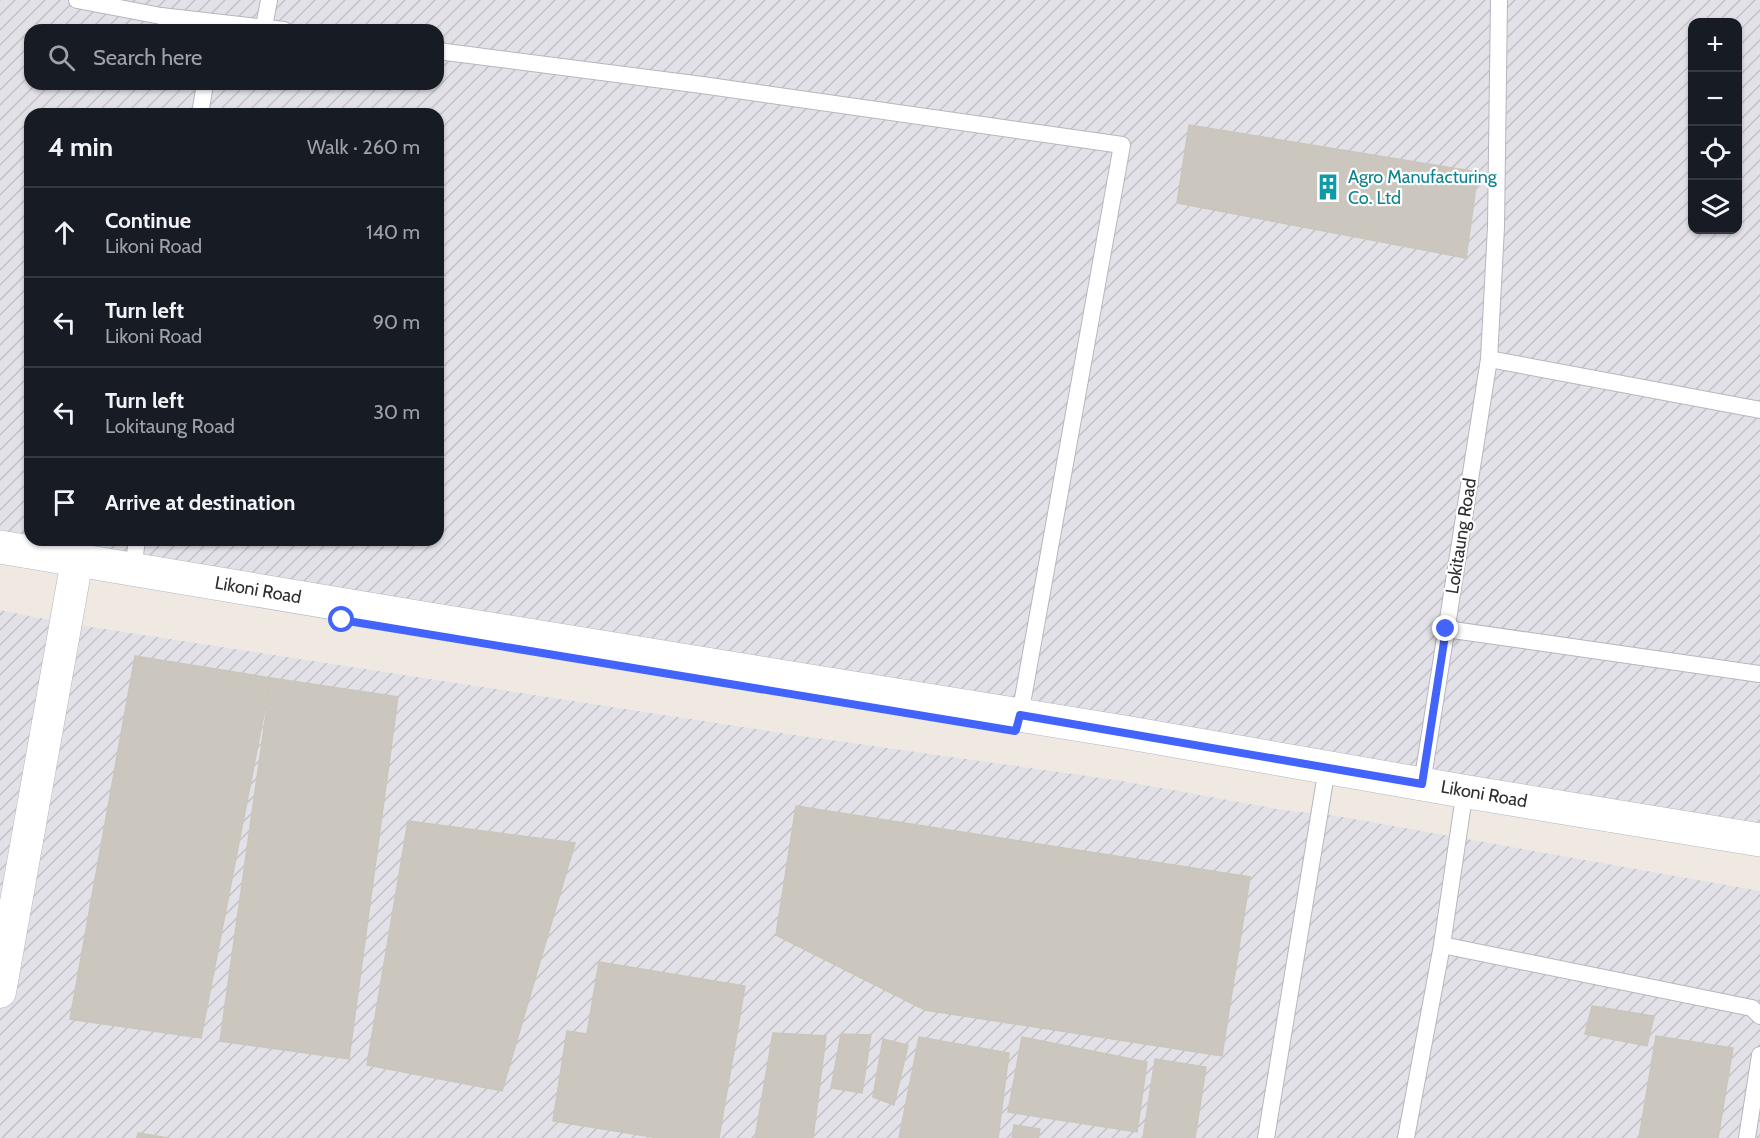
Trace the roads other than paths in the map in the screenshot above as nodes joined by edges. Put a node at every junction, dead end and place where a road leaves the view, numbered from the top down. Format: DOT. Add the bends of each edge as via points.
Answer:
graph roads {
  1 [pos="77,0"];
  2 [pos="269,0"];
  3 [pos="1499,0"];
  4 [pos="161,16"];
  5 [pos="175,24"];
  6 [pos="236,24"];
  7 [pos="265,24"];
  8 [pos="444,52"];
  9 [pos="204,90"];
  10 [pos="201,108"];
  11 [pos="1489,359"];
  12 [pos="1760,410"];
  13 [pos="0,546"];
  14 [pos="135,555"];
  15 [pos="0,563"];
  16 [pos="74,577"];
  17 [pos="235,595"];
  18 [pos="1446,629"];
  19 [pos="1760,674"];
  20 [pos="1018,723"];
  21 [pos="1325,780"];
  22 [pos="1422,784"];
  23 [pos="1463,803"];
  24 [pos="1760,840"];
  25 [pos="1760,854"];
  26 [pos="1442,945"];
  27 [pos="0,992"];
  28 [pos="1760,1016"];
  29 [pos="1760,1055"];
  30 [pos="1266,1138"];
  31 [pos="1406,1138"];
  32 [pos="1747,1138"];
  1 -- 4 [label="lane"];
  2 -- 7 [label="lane"];
  3 -- 11 [label="lane, Lokitaung Road" via="1496,227"];
  4 -- 5 [label="lane"];
  4 -- 6 [label="lane"];
  8 -- 20 [label="lane" via="1122,145"];
  9 -- 10 [label="lane"];
  11 -- 12 [label="lane"];
  11 -- 18 [label="lane, Lokitaung Road"];
  13 -- 14 [label="street, Likoni Road"];
  14 -- 17 [label="street, Likoni Road"];
  15 -- 16 [label="street, Likoni Road"];
  16 -- 17 [label="street, Likoni Road"];
  16 -- 27 [label="street"];
  17 -- 20 [label="street, Likoni Road"];
  18 -- 19 [label="lane"];
  18 -- 22 [label="lane, Lokitaung Road"];
  20 -- 21 [label="street, Likoni Road"];
  20 -- 22 [label="street, Likoni Road"];
  21 -- 23 [label="street, Likoni Road"];
  21 -- 30 [label="lane"];
  22 -- 24 [label="street, Likoni Road"];
  23 -- 25 [label="street, Likoni Road"];
  23 -- 26 [label="lane"];
  26 -- 28 [label="lane" via="1752,1008"];
  26 -- 31 [label="lane"];
  29 -- 32 [label="lane"];
}
